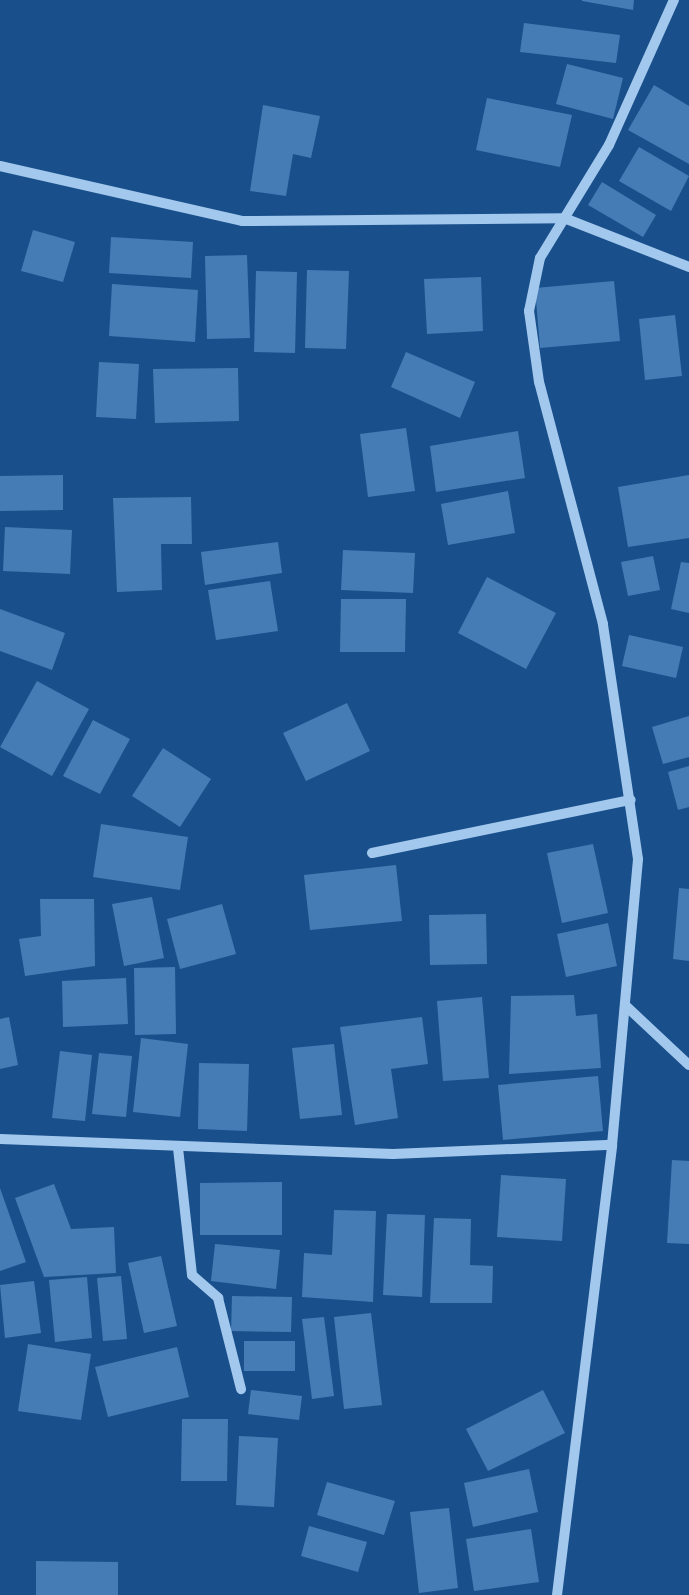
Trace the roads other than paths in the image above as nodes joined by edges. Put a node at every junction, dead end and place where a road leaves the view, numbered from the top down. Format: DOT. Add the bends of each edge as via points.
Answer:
graph roads {
  1 [pos="674,0"];
  2 [pos="0,166"];
  3 [pos="564,218"];
  4 [pos="689,267"];
  5 [pos="631,800"];
  6 [pos="372,853"];
  7 [pos="627,1007"];
  8 [pos="689,1065"];
  9 [pos="0,1139"];
  10 [pos="612,1145"];
  11 [pos="178,1148"];
  12 [pos="241,1389"];
  13 [pos="557,1595"];
  1 -- 3 [label="street" via="609,145"];
  2 -- 3 [label="street" via="242,221"];
  3 -- 4 [label="street"];
  3 -- 5 [label="street" via="540,258 532,285 533,348 603,624"];
  5 -- 6 [label="street"];
  5 -- 7 [label="street" via="638,860"];
  7 -- 8 [label="street"];
  7 -- 10 [label="street"];
  9 -- 11 [label="street"];
  10 -- 11 [label="street" via="393,1154"];
  10 -- 13 [label="street"];
  11 -- 12 [label="street" via="192,1275 218,1298"];
}
